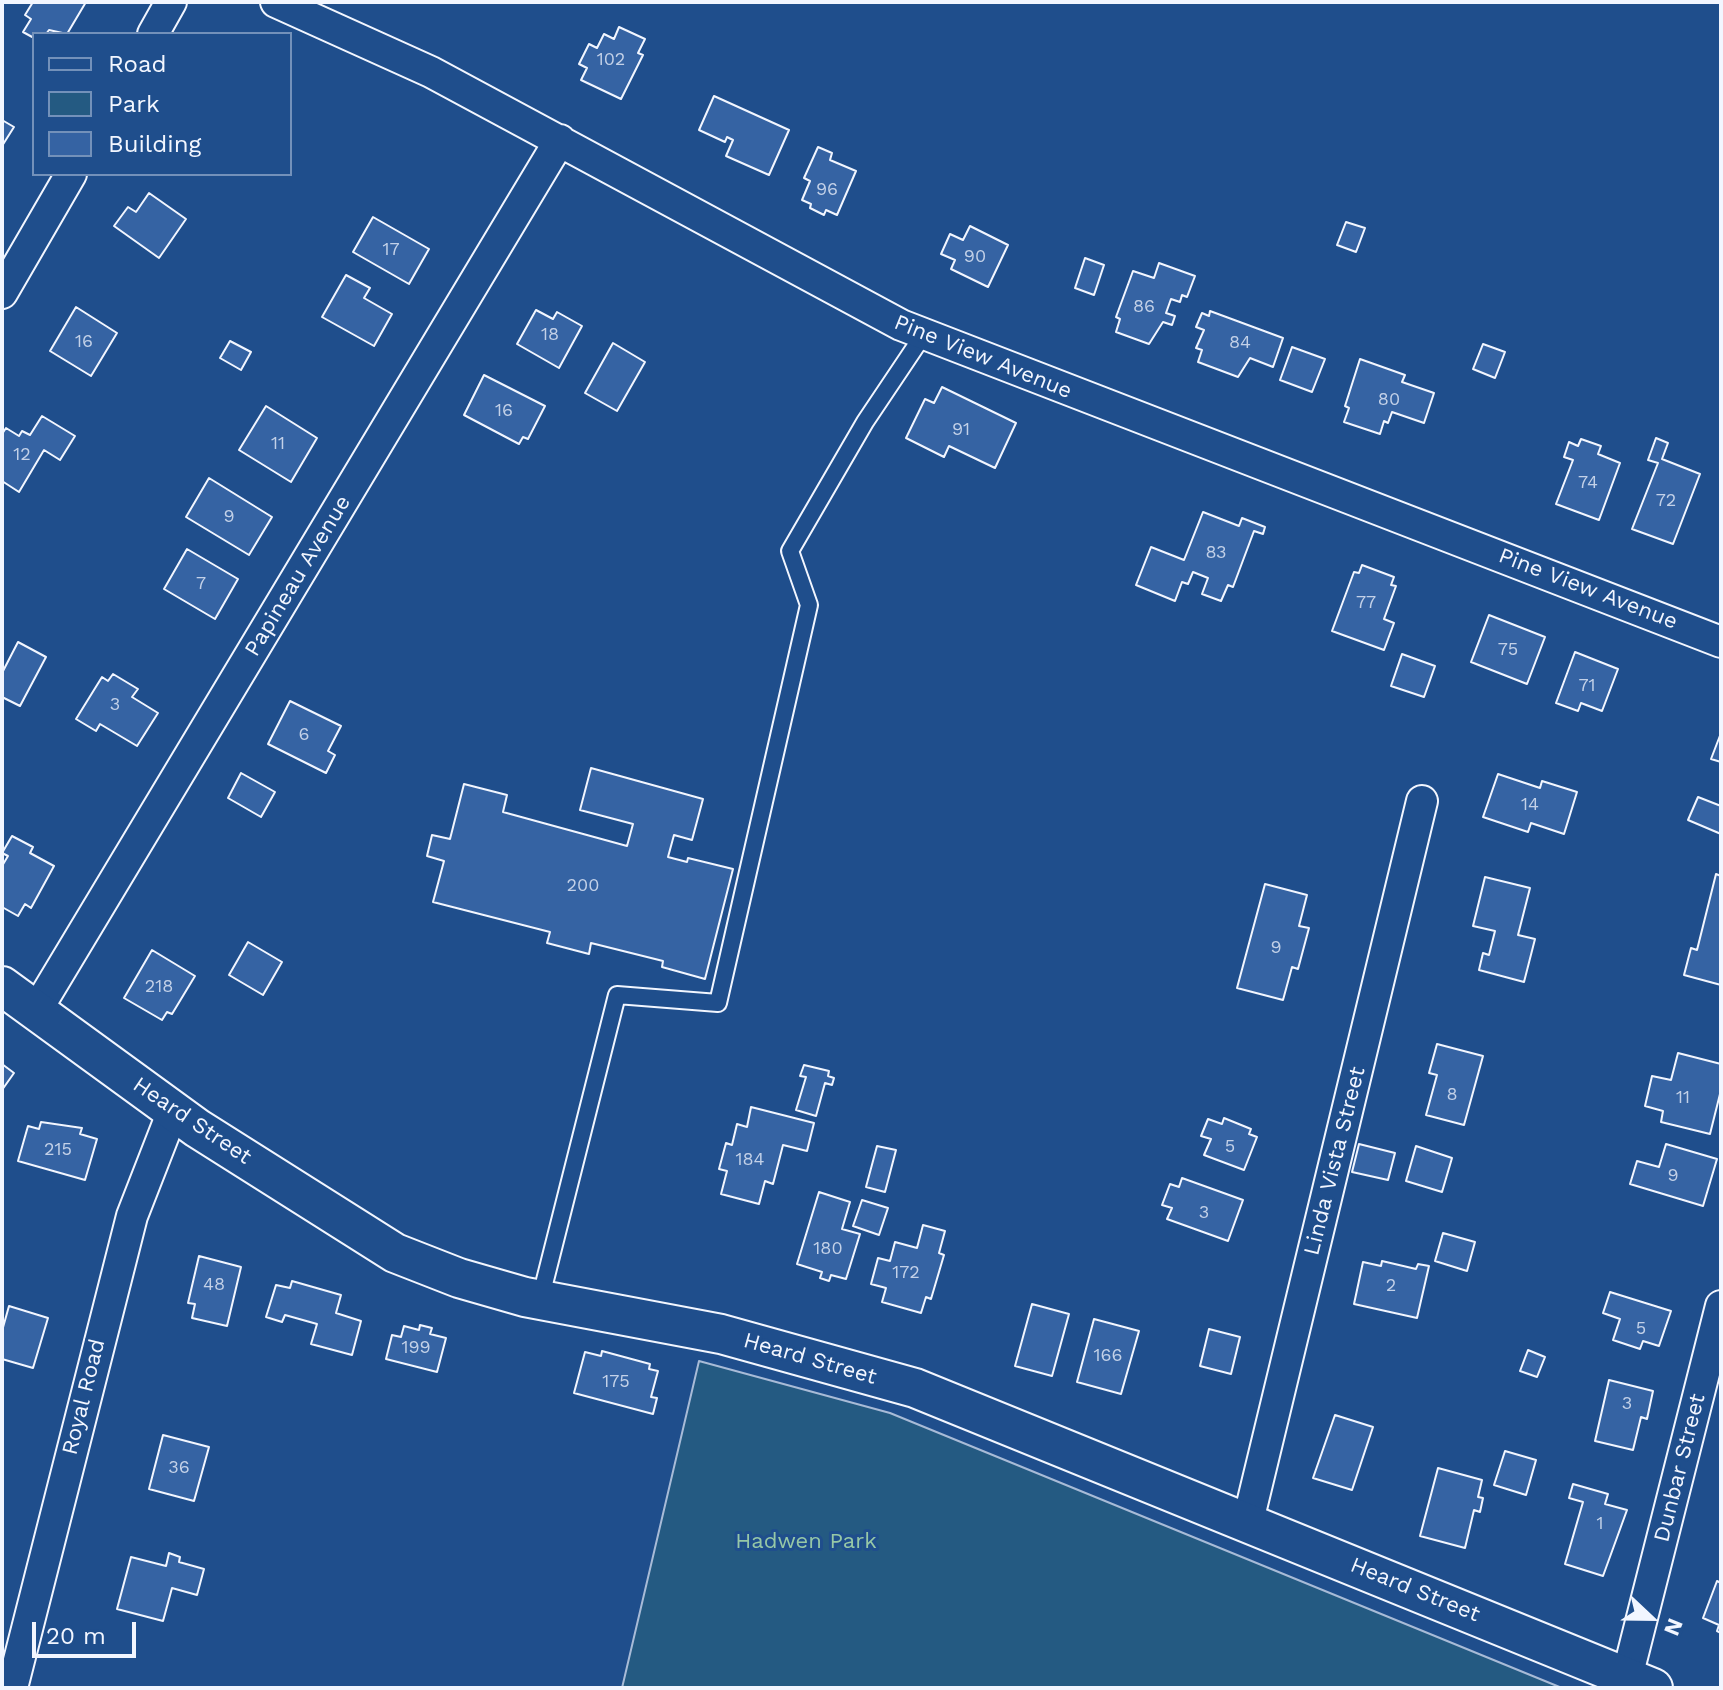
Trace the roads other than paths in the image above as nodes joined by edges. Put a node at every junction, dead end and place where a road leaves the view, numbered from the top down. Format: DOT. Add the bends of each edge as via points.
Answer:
graph roads {
  1 [pos="171,2"];
  2 [pos="276,2"];
  3 [pos="329,12"];
  4 [pos="154,32"];
  5 [pos="560,140"];
  6 [pos="70,176"];
  7 [pos="2,293"];
  8 [pos="924,334"];
  9 [pos="1721,642"];
  10 [pos="1422,801"];
  11 [pos="2,986"];
  12 [pos="36,1011"];
  13 [pos="173,1111"];
  14 [pos="540,1300"];
  15 [pos="1721,1306"];
  16 [pos="1248,1521"];
  17 [pos="1640,1683"];
  18 [pos="12,1688"];
  1 -- 4 [label="street"];
  2 -- 3 [label="street, Pine View Avenue"];
  3 -- 5 [label="street, Pine View Avenue"];
  5 -- 8 [label="street, Pine View Avenue"];
  5 -- 12 [label="street, Papineau Avenue"];
  6 -- 7 [label="street"];
  8 -- 9 [label="street, Pine View Avenue"];
  8 -- 14 [label="lane" via="790,551 809,605 718,1003 617,995"];
  10 -- 16 [label="street, Linda Vista Street"];
  11 -- 12 [label="street, Heard Street"];
  12 -- 13 [label="street, Heard Street"];
  13 -- 14 [label="street, Heard Street" via="395,1253 459,1278"];
  13 -- 18 [label="street, Royal Road" via="132,1216"];
  14 -- 16 [label="street, Heard Street" via="721,1334 915,1388"];
  15 -- 17 [label="street, Dunbar Street"];
  16 -- 17 [label="street, Heard Street"];
}
